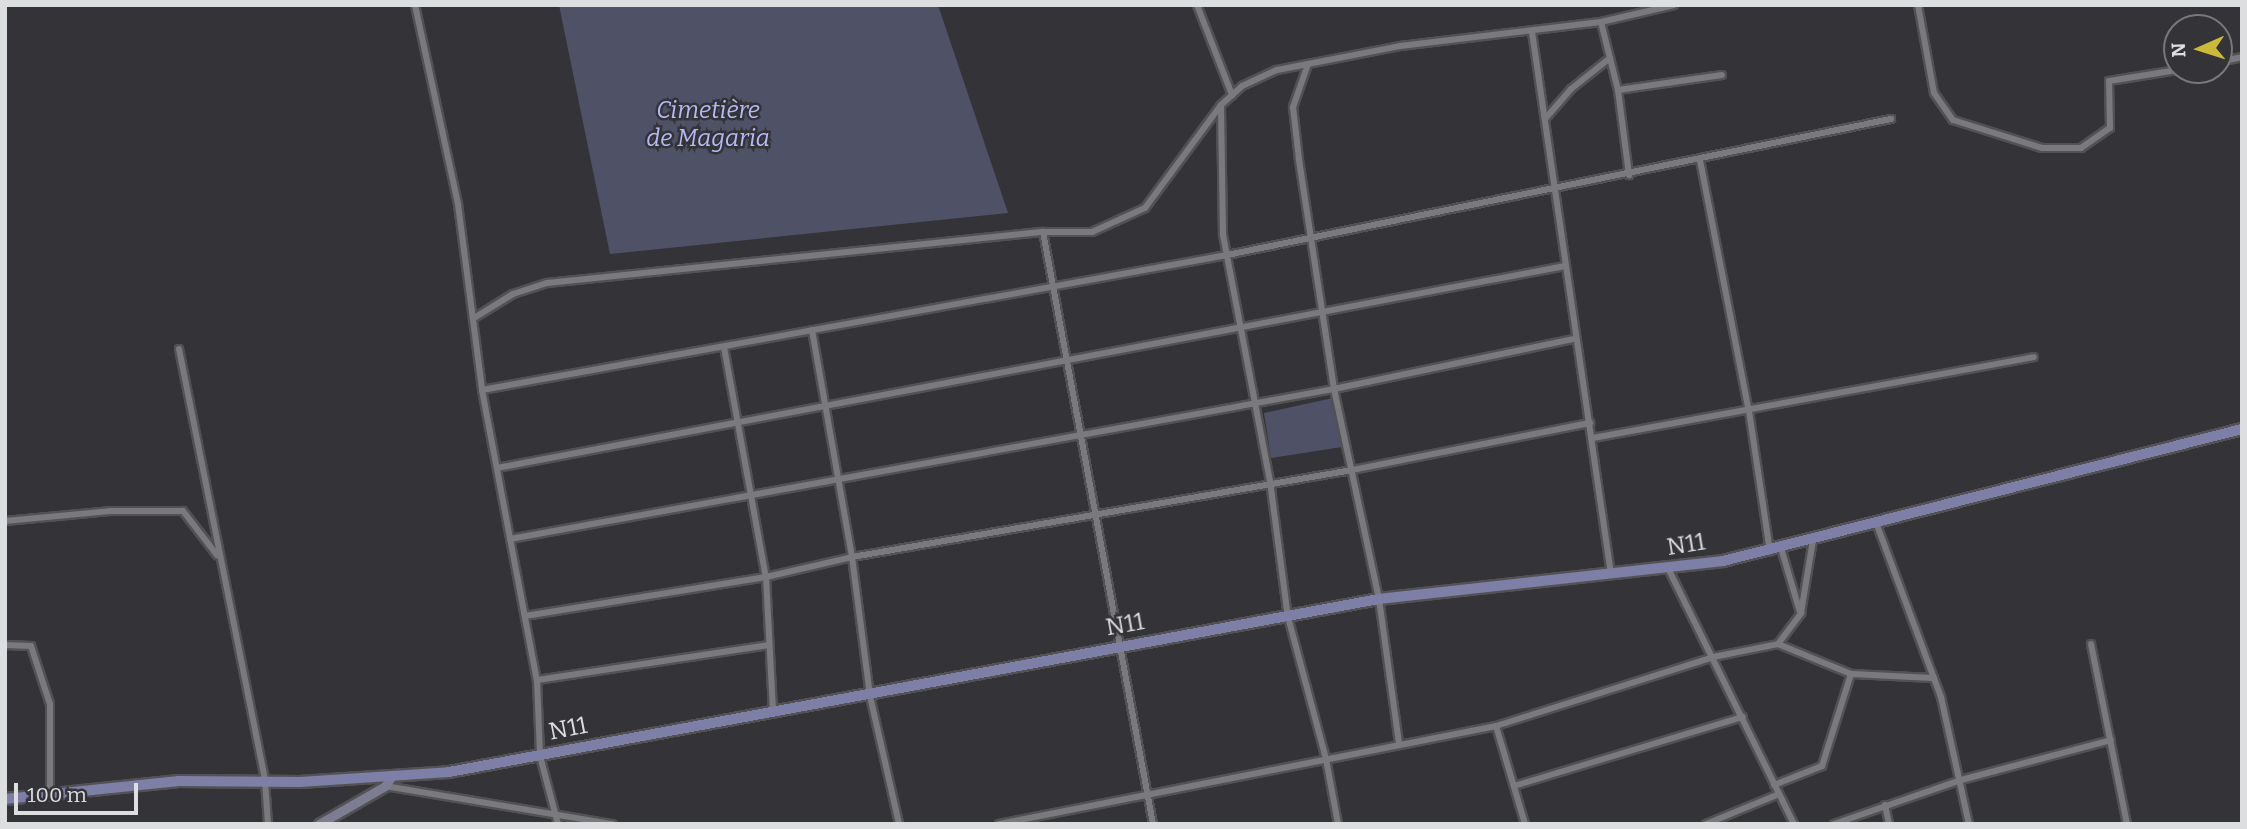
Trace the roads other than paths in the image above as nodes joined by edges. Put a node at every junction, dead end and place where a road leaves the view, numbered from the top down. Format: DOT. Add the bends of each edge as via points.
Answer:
graph roads {
  1 [pos="415,5"];
  2 [pos="1197,5"];
  3 [pos="1674,5"];
  4 [pos="1918,5"];
  5 [pos="1601,22"];
  6 [pos="1532,32"];
  7 [pos="1610,58"];
  8 [pos="1308,64"];
  9 [pos="2163,71"];
  10 [pos="1722,75"];
  11 [pos="1618,90"];
  12 [pos="1232,95"];
  13 [pos="1221,105"];
  14 [pos="1545,119"];
  15 [pos="1891,119"];
  16 [pos="1700,160"];
  17 [pos="1629,175"];
  18 [pos="1556,190"];
  19 [pos="1043,232"];
  20 [pos="1309,236"];
  21 [pos="1227,256"];
  22 [pos="1565,265"];
  23 [pos="1053,287"];
  24 [pos="1321,315"];
  25 [pos="474,318"];
  26 [pos="812,330"];
  27 [pos="1241,330"];
  28 [pos="1574,340"];
  29 [pos="724,347"];
  30 [pos="179,349"];
  31 [pos="2034,358"];
  32 [pos="1067,362"];
  33 [pos="1334,389"];
  34 [pos="482,390"];
  35 [pos="1255,404"];
  36 [pos="826,407"];
  37 [pos="1749,411"];
  38 [pos="741,423"];
  39 [pos="1590,423"];
  40 [pos="2242,429"];
  41 [pos="1080,436"];
  42 [pos="1593,438"];
  43 [pos="497,468"];
  44 [pos="1353,470"];
  45 [pos="839,480"];
  46 [pos="1270,481"];
  47 [pos="752,495"];
  48 [pos="1094,513"];
  49 [pos="5,521"];
  50 [pos="1877,524"];
  51 [pos="510,539"];
  52 [pos="1812,540"];
  53 [pos="1775,549"];
  54 [pos="218,556"];
  55 [pos="852,557"];
  56 [pos="1669,570"];
  57 [pos="1611,576"];
  58 [pos="766,577"];
  59 [pos="1379,599"];
  60 [pos="1801,613"];
  61 [pos="525,616"];
  62 [pos="1288,617"];
  63 [pos="1778,644"];
  64 [pos="2091,644"];
  65 [pos="5,645"];
  66 [pos="769,645"];
  67 [pos="1117,648"];
  68 [pos="1713,657"];
  69 [pos="1851,674"];
  70 [pos="1934,678"];
  71 [pos="537,680"];
  72 [pos="870,696"];
  73 [pos="774,712"];
  74 [pos="1743,717"];
  75 [pos="1496,726"];
  76 [pos="2111,740"];
  77 [pos="1399,744"];
  78 [pos="540,756"];
  79 [pos="1326,759"];
  80 [pos="1961,780"];
  81 [pos="265,781"];
  82 [pos="388,782"];
  83 [pos="1774,785"];
  84 [pos="1514,786"];
  85 [pos="50,794"];
  86 [pos="1148,794"];
  87 [pos="1779,794"];
  88 [pos="5,799"];
  89 [pos="1885,805"];
  90 [pos="557,820"];
  91 [pos="268,824"];
  92 [pos="319,824"];
  93 [pos="613,824"];
  94 [pos="899,824"];
  95 [pos="999,824"];
  96 [pos="1153,824"];
  97 [pos="1338,824"];
  98 [pos="1525,824"];
  99 [pos="1706,824"];
  100 [pos="1794,824"];
  101 [pos="1834,824"];
  102 [pos="1889,824"];
  103 [pos="1969,824"];
  104 [pos="2127,824"];
  1 -- 25 [label="street" via="458,204"];
  2 -- 12 [label="street"];
  3 -- 5 [label="street"];
  4 -- 9 [label="street" via="1934,93 1953,120 2042,148 2081,148 2110,128 2109,81"];
  5 -- 6 [label="street"];
  5 -- 7 [label="street"];
  6 -- 8 [label="street" via="1400,46"];
  6 -- 14 [label="street"];
  7 -- 11 [label="street"];
  7 -- 14 [label="street"];
  8 -- 12 [label="street" via="1277,70"];
  8 -- 20 [label="street" via="1293,107"];
  10 -- 11 [label="street"];
  11 -- 17 [label="street"];
  12 -- 13 [label="street"];
  13 -- 19 [label="street" via="1145,208 1092,232"];
  13 -- 21 [label="street"];
  14 -- 18 [label="street"];
  15 -- 16 [label="street"];
  16 -- 17 [label="street"];
  16 -- 37 [label="street"];
  17 -- 18 [label="street"];
  18 -- 20 [label="street"];
  18 -- 22 [label="street"];
  19 -- 23 [label="street"];
  19 -- 25 [label="street" via="547,283 513,294"];
  20 -- 21 [label="street"];
  20 -- 24 [label="street"];
  21 -- 23 [label="street"];
  21 -- 27 [label="street"];
  22 -- 24 [label="street"];
  22 -- 28 [label="street"];
  23 -- 26 [label="street"];
  23 -- 32 [label="street"];
  24 -- 27 [label="street"];
  24 -- 33 [label="street"];
  25 -- 34 [label="street"];
  26 -- 29 [label="street"];
  26 -- 36 [label="street"];
  27 -- 32 [label="street"];
  27 -- 35 [label="street"];
  28 -- 33 [label="street"];
  28 -- 39 [label="street"];
  29 -- 34 [label="street"];
  29 -- 38 [label="street"];
  30 -- 54 [label="street"];
  31 -- 37 [label="street"];
  32 -- 36 [label="street"];
  32 -- 41 [label="street"];
  33 -- 35 [label="street"];
  33 -- 44 [label="street"];
  34 -- 43 [label="street"];
  35 -- 41 [label="street"];
  35 -- 46 [label="street"];
  36 -- 38 [label="street"];
  36 -- 45 [label="street"];
  37 -- 42 [label="street"];
  37 -- 53 [label="street"];
  38 -- 43 [label="street"];
  38 -- 47 [label="street"];
  39 -- 42 [label="street"];
  39 -- 44 [label="street"];
  40 -- 50 [label="main road, N11"];
  41 -- 45 [label="street"];
  41 -- 48 [label="street"];
  42 -- 57 [label="street"];
  43 -- 51 [label="street"];
  44 -- 46 [label="street"];
  44 -- 59 [label="street"];
  45 -- 47 [label="street"];
  45 -- 55 [label="street"];
  46 -- 48 [label="street"];
  46 -- 62 [label="street"];
  47 -- 51 [label="street"];
  47 -- 58 [label="street"];
  48 -- 55 [label="street"];
  48 -- 67 [label="street"];
  49 -- 54 [label="street" via="110,511 183,511"];
  50 -- 52 [label="main road, N11"];
  50 -- 70 [label="street"];
  51 -- 61 [label="street"];
  52 -- 53 [label="main road, N11"];
  52 -- 60 [label="street"];
  53 -- 56 [label="main road, N11"];
  53 -- 60 [label="street"];
  54 -- 81 [label="street"];
  55 -- 58 [label="street"];
  55 -- 72 [label="street"];
  56 -- 57 [label="main road, N11"];
  56 -- 68 [label="street"];
  57 -- 59 [label="main road, N11"];
  58 -- 61 [label="street"];
  58 -- 66 [label="street"];
  59 -- 62 [label="main road, N11"];
  59 -- 77 [label="street"];
  60 -- 63 [label="street"];
  61 -- 71 [label="street"];
  62 -- 67 [label="main road, N11"];
  62 -- 79 [label="street"];
  63 -- 68 [label="street"];
  63 -- 69 [label="street"];
  64 -- 76 [label="street"];
  65 -- 85 [label="street" via="31,646 50,704"];
  66 -- 71 [label="street"];
  66 -- 73 [label="street"];
  67 -- 72 [label="main road, N11"];
  67 -- 86 [label="street"];
  68 -- 74 [label="street"];
  68 -- 75 [label="street"];
  69 -- 70 [label="street"];
  69 -- 83 [label="street" via="1822,765"];
  70 -- 80 [label="street"];
  71 -- 78 [label="street"];
  72 -- 73 [label="main road, N11"];
  72 -- 94 [label="street"];
  73 -- 78 [label="main road, N11"];
  74 -- 83 [label="street"];
  74 -- 84 [label="street"];
  75 -- 77 [label="street"];
  75 -- 84 [label="street"];
  76 -- 80 [label="street"];
  76 -- 104 [label="street"];
  77 -- 79 [label="street"];
  78 -- 82 [label="main road, N11"];
  78 -- 90 [label="street"];
  79 -- 86 [label="street"];
  79 -- 97 [label="street"];
  80 -- 89 [label="street"];
  80 -- 103 [label="street"];
  81 -- 82 [label="main road, N11"];
  81 -- 85 [label="main road, N11" via="179,781"];
  81 -- 91 [label="street"];
  82 -- 90 [label="street"];
  82 -- 92 [label="main road"];
  83 -- 87 [label="street"];
  84 -- 98 [label="street"];
  85 -- 88 [label="main road, N11"];
  86 -- 95 [label="street"];
  86 -- 96 [label="street"];
  87 -- 99 [label="street"];
  87 -- 100 [label="street"];
  89 -- 101 [label="street"];
  89 -- 102 [label="street"];
  90 -- 93 [label="street"];
}
